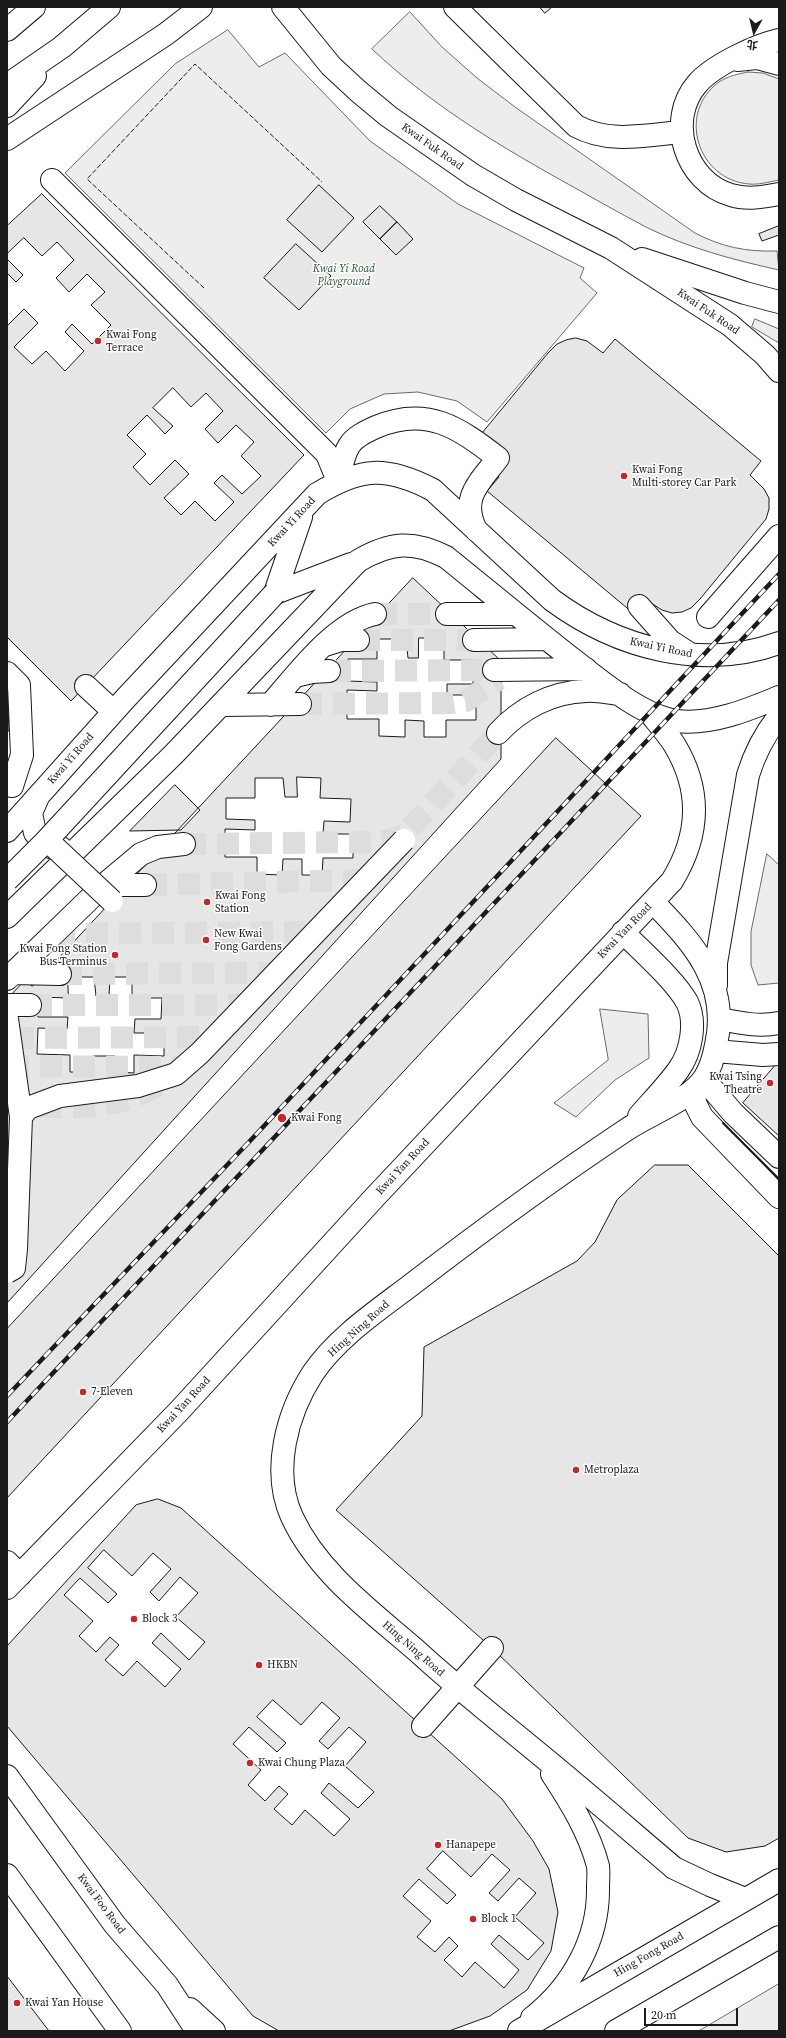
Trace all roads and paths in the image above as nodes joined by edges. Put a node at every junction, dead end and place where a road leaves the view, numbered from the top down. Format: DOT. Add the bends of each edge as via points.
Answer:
graph roads {
  1 [pos="34,7"];
  2 [pos="109,7"];
  3 [pos="201,7"];
  4 [pos="283,7"];
  5 [pos="455,7"];
  6 [pos="7,30"];
  7 [pos="779,40"];
  8 [pos="62,47"];
  9 [pos="728,62"];
  10 [pos="779,64"];
  11 [pos="7,85"];
  12 [pos="7,106"];
  13 [pos="682,132"];
  14 [pos="7,139"];
  15 [pos="52,180"];
  16 [pos="779,194"];
  17 [pos="611,248"];
  18 [pos="779,302"];
  19 [pos="779,372"];
  20 [pos="338,481"];
  21 [pos="303,510"];
  22 [pos="476,530"];
  23 [pos="779,536"];
  24 [pos="358,561"];
  25 [pos="275,593"];
  26 [pos="639,606"];
  27 [pos="375,614"];
  28 [pos="447,614"];
  29 [pos="516,614"];
  30 [pos="708,617"];
  31 [pos="547,639"];
  32 [pos="358,640"];
  33 [pos="474,640"];
  34 [pos="779,643"];
  35 [pos="325,645"];
  36 [pos="692,655"];
  37 [pos="586,669"];
  38 [pos="329,671"];
  39 [pos="7,673"];
  40 [pos="496,674"];
  41 [pos="295,676"];
  42 [pos="86,686"];
  43 [pos="621,694"];
  44 [pos="779,697"];
  45 [pos="300,704"];
  46 [pos="223,705"];
  47 [pos="270,705"];
  48 [pos="114,712"];
  49 [pos="649,712"];
  50 [pos="779,716"];
  51 [pos="498,733"];
  52 [pos="10,785"];
  53 [pos="40,794"];
  54 [pos="7,831"];
  55 [pos="88,839"];
  56 [pos="47,840"];
  57 [pos="404,840"];
  58 [pos="184,844"];
  59 [pos="7,880"];
  60 [pos="145,885"];
  61 [pos="108,893"];
  62 [pos="653,902"];
  63 [pos="7,917"];
  64 [pos="623,932"];
  65 [pos="60,974"];
  66 [pos="10,976"];
  67 [pos="716,988"];
  68 [pos="7,1005"];
  69 [pos="30,1005"];
  70 [pos="720,1019"];
  71 [pos="779,1023"];
  72 [pos="9,1032"];
  73 [pos="715,1051"];
  74 [pos="779,1054"];
  75 [pos="699,1084"];
  76 [pos="21,1117"];
  77 [pos="628,1128"];
  78 [pos="779,1157"];
  79 [pos="779,1197"];
  80 [pos="7,1272"];
  81 [pos="11,1575"];
  82 [pos="492,1648"];
  83 [pos="456,1686"];
  84 [pos="422,1726"];
  85 [pos="533,1749"];
  86 [pos="7,1776"];
  87 [pos="7,1875"];
  88 [pos="779,1880"];
  89 [pos="745,1899"];
  90 [pos="779,1936"];
  91 [pos="168,1985"];
  92 [pos="120,2031"];
  93 [pos="197,2031"];
  94 [pos="214,2031"];
  95 [pos="516,2031"];
  96 [pos="520,2031"];
  97 [pos="616,2031"];
  1 -- 6 [label="main road"];
  2 -- 8 [label="main road"];
  3 -- 14 [label="main road" via="166,34"];
  4 -- 17 [label="main road, Kwai Fuk Road" via="306,37 358,92 427,144 473,176"];
  5 -- 13 [label="main road" via="576,126 598,136 612,138"];
  7 -- 9 [label="main road" via="757,46"];
  8 -- 11 [label="main road"];
  8 -- 12 [label="main road"];
  9 -- 10 [label="main road" via="757,58"];
  9 -- 13 [label="main road" via="710,71 696,84 687,101"];
  13 -- 16 [label="main road" via="688,158 698,174 713,187 730,195 750,199"];
  15 -- 20 [label="main road" via="327,454"];
  17 -- 18 [label="main road, Kwai Fuk Road"];
  17 -- 19 [label="main road, Kwai Fuk Road" via="730,325 765,355"];
  20 -- 21 [label="main road, Kwai Yi Road" via="317,494"];
  20 -- 22 [label="main road, Kwai Yi Road" via="362,474 387,473 411,479 433,490"];
  20 -- 22 [label="main road" via="349,446 365,432 384,423 405,419 426,419 447,424 467,434 498,458 475,489 470,504 469,513"];
  21 -- 25 [label="main road"];
  21 -- 48 [label="main road, Kwai Yi Road"];
  22 -- 36 [label="main road, Kwai Yi Road" via="552,600 590,625 639,645"];
  23 -- 30 [label="main road"];
  24 -- 25 [label="main road"];
  24 -- 29 [label="main road" via="374,551 392,545 430,549 446,557"];
  24 -- 46 [label="main road"];
  25 -- 56 [label="main road, bridge"];
  26 -- 36 [label="main road" via="670,641"];
  27 -- 35 [label="main road" via="363,617 343,628"];
  28 -- 29 [label="main road"];
  29 -- 31 [label="main road"];
  31 -- 33 [label="main road"];
  31 -- 37 [label="main road"];
  32 -- 35 [label="main road" via="341,640"];
  34 -- 36 [label="main road, Kwai Yi Road" via="740,654"];
  35 -- 41 [label="main road"];
  37 -- 40 [label="main road" via="520,670"];
  37 -- 43 [label="main road"];
  38 -- 41 [label="main road"];
  39 -- 52 [label="main road" via="19,685 22,755"];
  41 -- 47 [label="main road"];
  42 -- 48 [label="main road"];
  43 -- 49 [label="main road"];
  43 -- 51 [label="main road" via="586,690 554,697 528,707"];
  44 -- 49 [label="main road" via="736,713 701,720 676,721"];
  45 -- 47 [label="main road"];
  46 -- 47 [label="main road"];
  46 -- 55 [label="main road"];
  48 -- 53 [label="main road, Kwai Yi Road"];
  49 -- 62 [label="main road, Kwai Yan Road" via="673,743 683,761 691,781 694,802 694,823 683,863"];
  50 -- 67 [label="main road" via="766,732 755,753 748,775 716,963"];
  52 -- 53 [label="main road"];
  53 -- 54 [label="main road, Kwai Yi Road"];
  53 -- 55 [label="main road" via="31,813 35,833 50,847 70,849"];
  55 -- 63 [label="main road"];
  56 -- 59 [label="main road, bridge"];
  56 -- 61 [label="main road, bridge"];
  57 -- 76 [label="main road, bridge" via="200,1053 176,1074 138,1086 60,1096 28,1108"];
  58 -- 61 [label="main road" via="158,847 141,854"];
  60 -- 61 [label="main road"];
  61 -- 66 [label="main road"];
  62 -- 64 [label="main road, Kwai Yan Road"];
  62 -- 67 [label="main road" via="678,927 701,957"];
  64 -- 77 [label="main road, Hing Ning Road" via="677,988 687,1003 692,1020 688,1052 679,1069"];
  64 -- 81 [label="main road, Kwai Yan Road" via="179,1411"];
  65 -- 66 [label="main road"];
  67 -- 70 [label="main road"];
  68 -- 69 [label="main road"];
  70 -- 71 [label="main road" via="767,1025"];
  70 -- 73 [label="main road"];
  72 -- 76 [label="main road, bridge"];
  73 -- 74 [label="main road"];
  73 -- 75 [label="main road"];
  75 -- 77 [label="main road, Hing Ning Road"];
  75 -- 78 [label="main road"];
  75 -- 79 [label="main road" via="695,1103 702,1117"];
  76 -- 80 [label="main road, bridge" via="16,1249 14,1268"];
  77 -- 83 [label="main road, Hing Ning Road" via="454,1252 374,1313 339,1344 315,1371 298,1401 284,1441 283,1480 290,1514 312,1552 342,1585"];
  82 -- 83 [label="main road"];
  83 -- 84 [label="main road"];
  83 -- 85 [label="main road, Hing Ning Road"];
  85 -- 89 [label="main road, Hing Ning Road" via="674,1868"];
  85 -- 95 [label="main road, Hing Ning Road" via="570,1802 588,1835 598,1868 599,1904 592,1935 580,1964 563,1988 539,2013"];
  86 -- 91 [label="main road, Kwai Foo Road" via="115,1925"];
  87 -- 92 [label="main road"];
  88 -- 89 [label="main road, Hing Fong Road"];
  89 -- 96 [label="main road, Hing Fong Road"];
  90 -- 97 [label="main road"];
  91 -- 93 [label="main road, Kwai Foo Road"];
  91 -- 94 [label="main road" via="194,2015"];
}
